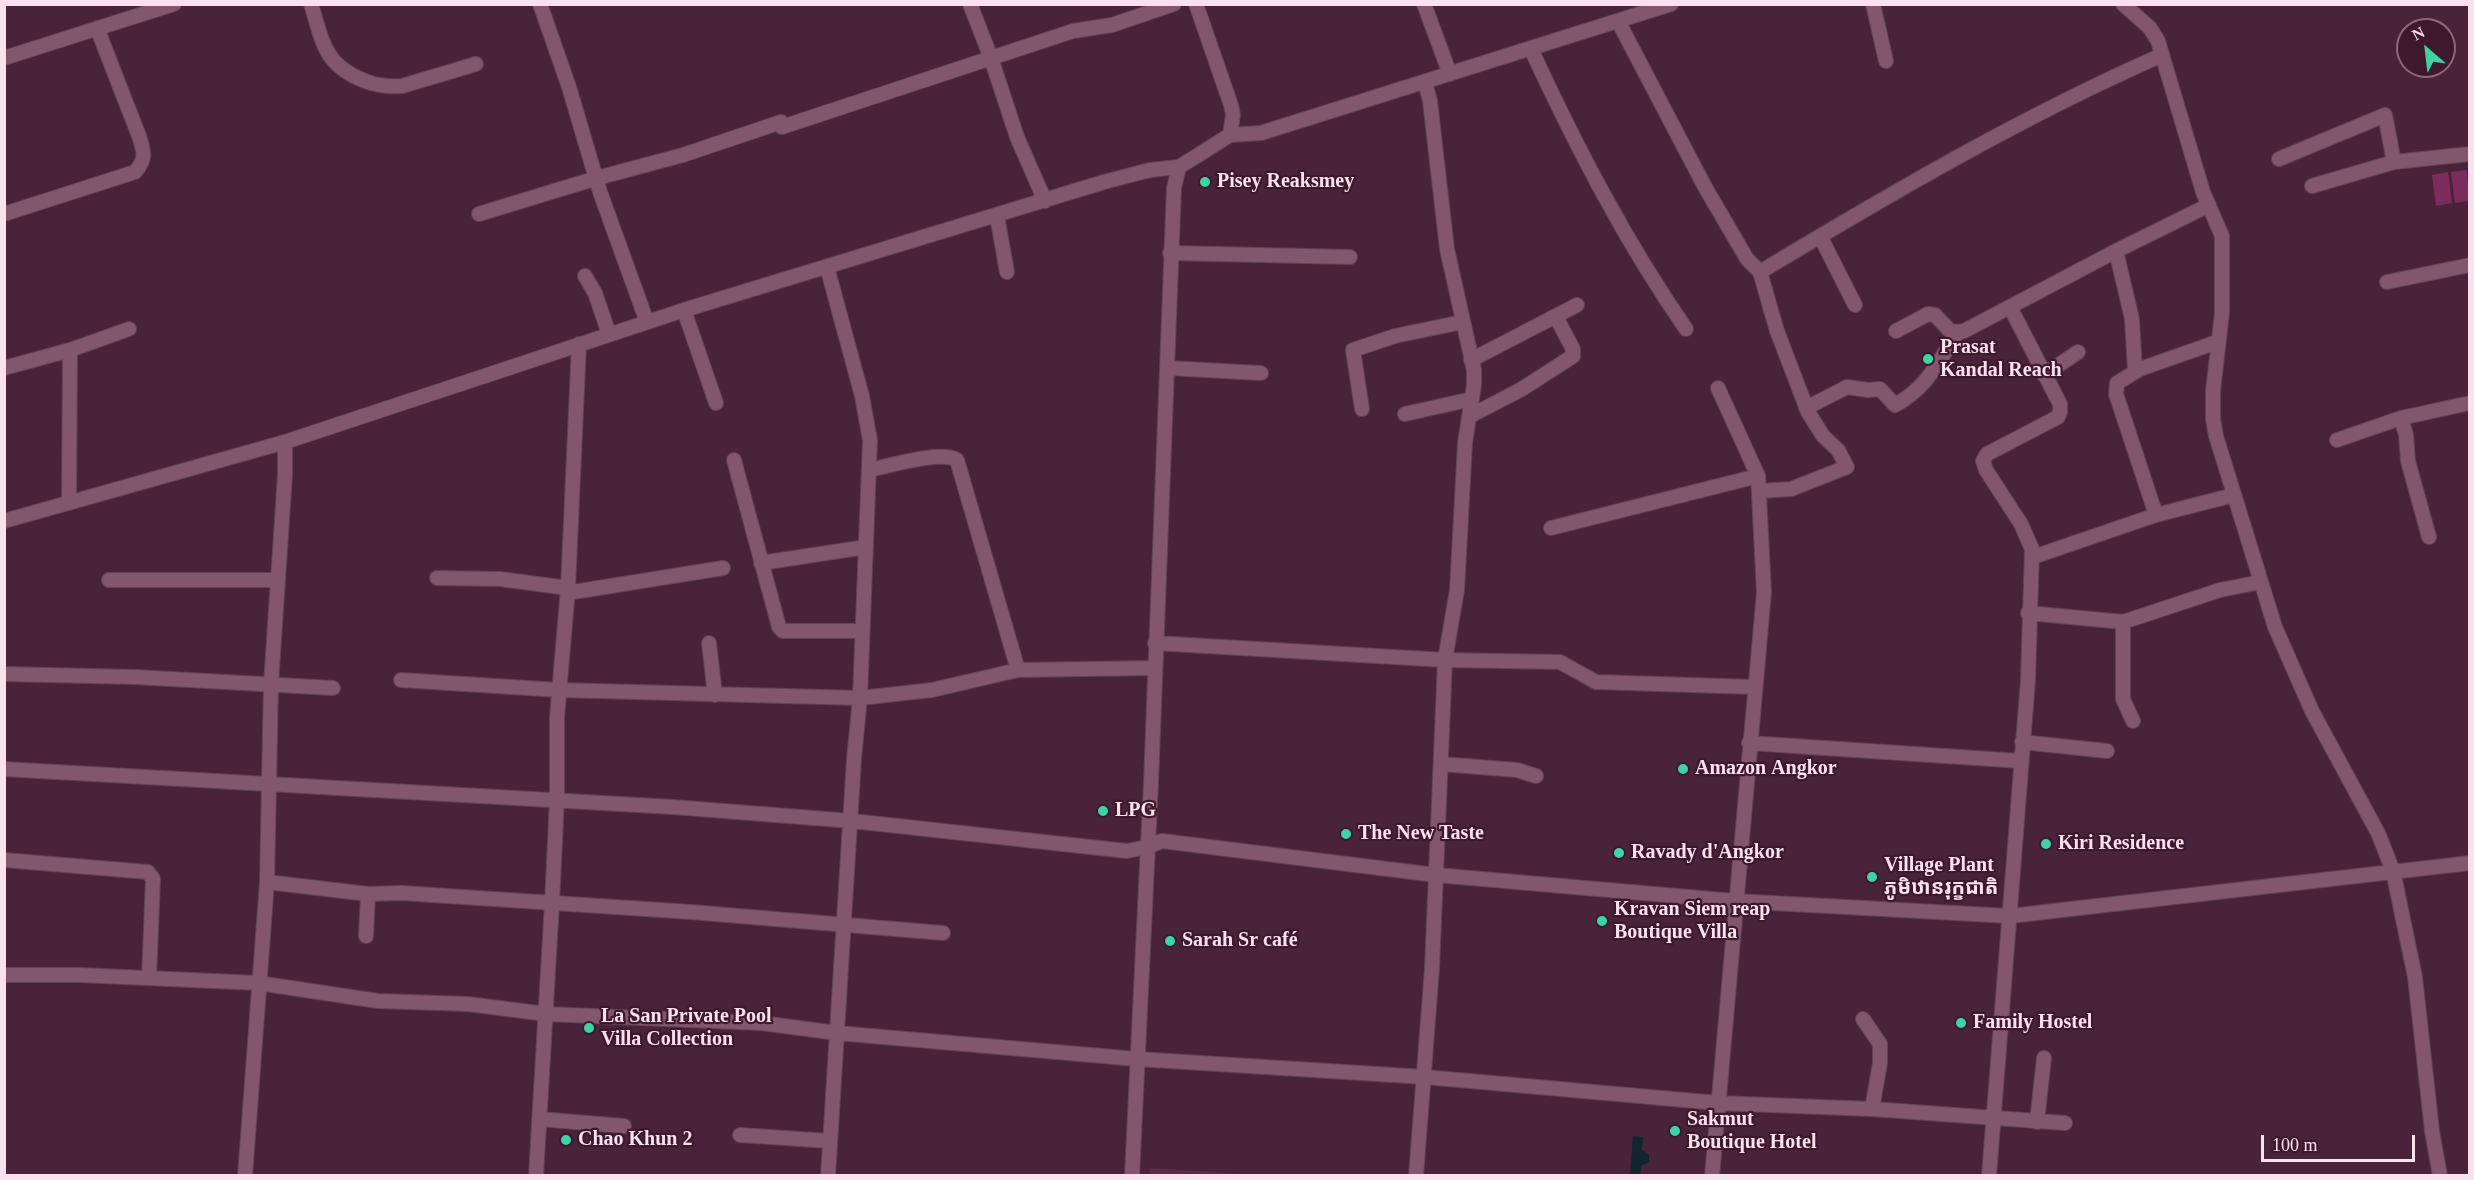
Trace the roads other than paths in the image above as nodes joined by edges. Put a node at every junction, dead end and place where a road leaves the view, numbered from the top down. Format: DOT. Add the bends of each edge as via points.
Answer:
graph roads {
  1 [pos="174,4"];
  2 [pos="310,4"];
  3 [pos="540,4"];
  4 [pos="969,4"];
  5 [pos="1174,4"];
  6 [pos="1196,4"];
  7 [pos="1424,4"];
  8 [pos="1671,4"];
  9 [pos="1873,4"];
  10 [pos="2123,4"];
  11 [pos="1650,8"];
  12 [pos="1618,21"];
  13 [pos="97,28"];
  14 [pos="1531,49"];
  15 [pos="2162,55"];
  16 [pos="4,58"];
  17 [pos="991,58"];
  18 [pos="1886,61"];
  19 [pos="476,64"];
  20 [pos="1450,74"];
  21 [pos="1425,82"];
  22 [pos="1230,135"];
  23 [pos="2469,154"];
  24 [pos="2279,159"];
  25 [pos="2394,162"];
  26 [pos="1179,167"];
  27 [pos="597,178"];
  28 [pos="2312,186"];
  29 [pos="1045,201"];
  30 [pos="2209,205"];
  31 [pos="4,214"];
  32 [pos="479,214"];
  33 [pos="997,216"];
  34 [pos="1820,236"];
  35 [pos="2116,250"];
  36 [pos="1170,253"];
  37 [pos="1350,257"];
  38 [pos="2469,265"];
  39 [pos="827,267"];
  40 [pos="1007,272"];
  41 [pos="1760,272"];
  42 [pos="585,276"];
  43 [pos="2387,282"];
  44 [pos="1855,304"];
  45 [pos="1577,305"];
  46 [pos="2010,307"];
  47 [pos="684,310"];
  48 [pos="1556,317"];
  49 [pos="647,322"];
  50 [pos="1462,322"];
  51 [pos="129,329"];
  52 [pos="1686,329"];
  53 [pos="1896,330"];
  54 [pos="1958,332"];
  55 [pos="609,334"];
  56 [pos="2217,342"];
  57 [pos="579,344"];
  58 [pos="70,350"];
  59 [pos="2078,352"];
  60 [pos="1472,360"];
  61 [pos="4,368"];
  62 [pos="1168,368"];
  63 [pos="2135,371"];
  64 [pos="1261,373"];
  65 [pos="2044,375"];
  66 [pos="1718,388"];
  67 [pos="1472,399"];
  68 [pos="716,403"];
  69 [pos="2469,403"];
  70 [pos="1806,408"];
  71 [pos="1362,409"];
  72 [pos="1406,414"];
  73 [pos="1470,416"];
  74 [pos="2401,418"];
  75 [pos="2337,440"];
  76 [pos="285,442"];
  77 [pos="734,460"];
  78 [pos="869,470"];
  79 [pos="1758,476"];
  80 [pos="1759,491"];
  81 [pos="2234,495"];
  82 [pos="69,503"];
  83 [pos="2156,516"];
  84 [pos="4,521"];
  85 [pos="1551,528"];
  86 [pos="2429,537"];
  87 [pos="866,547"];
  88 [pos="2033,557"];
  89 [pos="762,563"];
  90 [pos="723,568"];
  91 [pos="437,578"];
  92 [pos="109,580"];
  93 [pos="278,580"];
  94 [pos="2261,582"];
  95 [pos="567,591"];
  96 [pos="2028,613"];
  97 [pos="2123,622"];
  98 [pos="862,631"];
  99 [pos="709,643"];
  100 [pos="1155,643"];
  101 [pos="1445,660"];
  102 [pos="1154,668"];
  103 [pos="1018,670"];
  104 [pos="4,674"];
  105 [pos="401,680"];
  106 [pos="271,684"];
  107 [pos="1754,687"];
  108 [pos="333,688"];
  109 [pos="559,690"];
  110 [pos="715,695"];
  111 [pos="861,698"];
  112 [pos="2133,721"];
  113 [pos="2022,742"];
  114 [pos="1749,743"];
  115 [pos="2107,750"];
  116 [pos="2021,762"];
  117 [pos="1441,765"];
  118 [pos="4,769"];
  119 [pos="1536,776"];
  120 [pos="270,784"];
  121 [pos="557,799"];
  122 [pos="852,820"];
  123 [pos="1147,847"];
  124 [pos="4,860"];
  125 [pos="2469,864"];
  126 [pos="2393,871"];
  127 [pos="1436,875"];
  128 [pos="267,882"];
  129 [pos="368,894"];
  130 [pos="1735,901"];
  131 [pos="552,903"];
  132 [pos="2010,916"];
  133 [pos="844,924"];
  134 [pos="943,933"];
  135 [pos="366,936"];
  136 [pos="4,975"];
  137 [pos="149,978"];
  138 [pos="258,983"];
  139 [pos="546,1014"];
  140 [pos="1863,1019"];
  141 [pos="837,1032"];
  142 [pos="2044,1058"];
  143 [pos="1137,1059"];
  144 [pos="1425,1077"];
  145 [pos="1718,1103"];
  146 [pos="1872,1109"];
  147 [pos="539,1119"];
  148 [pos="1994,1119"];
  149 [pos="2037,1122"];
  150 [pos="2065,1123"];
  151 [pos="624,1126"];
  152 [pos="740,1135"];
  153 [pos="830,1141"];
  154 [pos="245,1176"];
  155 [pos="536,1176"];
  156 [pos="828,1176"];
  157 [pos="1131,1176"];
  158 [pos="1416,1176"];
  159 [pos="1712,1176"];
  160 [pos="1989,1176"];
  161 [pos="2440,1176"];
  1 -- 13 [label="street"];
  2 -- 19 [label="street" via="331,59 346,72 376,85 402,86"];
  3 -- 27 [label="street"];
  4 -- 17 [label="street"];
  5 -- 17 [label="street"];
  6 -- 22 [label="street" via="1231,105"];
  7 -- 20 [label="street"];
  8 -- 11 [label="street"];
  9 -- 18 [label="street"];
  10 -- 15 [label="street" via="2150,28"];
  11 -- 12 [label="street"];
  12 -- 14 [label="street"];
  12 -- 41 [label="street" via="1705,187 1747,259"];
  13 -- 16 [label="street"];
  13 -- 31 [label="street" via="139,136 143,163 135,172"];
  14 -- 20 [label="street"];
  14 -- 52 [label="street" via="1568,131 1652,281"];
  15 -- 30 [label="street"];
  15 -- 34 [label="street" via="2097,83"];
  17 -- 27 [label="street" via="683,156"];
  17 -- 29 [label="street" via="1017,137"];
  20 -- 21 [label="street"];
  21 -- 22 [label="street" via="1261,133"];
  21 -- 50 [label="street" via="1447,249"];
  22 -- 26 [label="street"];
  23 -- 25 [label="street"];
  24 -- 25 [label="street" via="2385,115"];
  25 -- 28 [label="street"];
  26 -- 29 [label="street" via="1150,170"];
  26 -- 36 [label="street"];
  27 -- 32 [label="street"];
  27 -- 49 [label="street"];
  29 -- 33 [label="street"];
  30 -- 35 [label="street"];
  30 -- 56 [label="street" via="2222,236 2223,252 2222,313"];
  33 -- 39 [label="street"];
  33 -- 40 [label="street"];
  34 -- 41 [label="street"];
  34 -- 44 [label="street"];
  35 -- 46 [label="street"];
  35 -- 63 [label="street" via="2132,319"];
  36 -- 37 [label="street"];
  36 -- 62 [label="street"];
  38 -- 43 [label="street"];
  39 -- 47 [label="street"];
  39 -- 78 [label="street" via="865,409"];
  41 -- 70 [label="street"];
  42 -- 55 [label="street"];
  45 -- 48 [label="street"];
  46 -- 54 [label="street"];
  46 -- 65 [label="street"];
  47 -- 49 [label="street"];
  47 -- 68 [label="street"];
  48 -- 60 [label="street"];
  48 -- 73 [label="street" via="1573,356"];
  49 -- 55 [label="street"];
  50 -- 60 [label="street"];
  50 -- 71 [label="street" via="1395,336 1353,350"];
  51 -- 58 [label="street"];
  53 -- 54 [label="street" via="1928,314 1935,315 1950,331"];
  54 -- 70 [label="street" via="1928,379 1913,395 1895,405 1880,389 1847,387"];
  55 -- 57 [label="street"];
  56 -- 63 [label="street"];
  56 -- 81 [label="street" via="2213,419"];
  57 -- 76 [label="street"];
  57 -- 95 [label="street"];
  58 -- 61 [label="street"];
  58 -- 82 [label="street"];
  59 -- 65 [label="street"];
  60 -- 67 [label="street"];
  62 -- 64 [label="street"];
  62 -- 100 [label="street"];
  63 -- 83 [label="street" via="2117,383 2116,394"];
  65 -- 88 [label="street" via="2060,404 2058,417 1987,454 1983,461 2029,539"];
  66 -- 79 [label="street"];
  67 -- 72 [label="street"];
  67 -- 73 [label="street"];
  69 -- 74 [label="street"];
  70 -- 80 [label="street" via="1847,467 1791,489"];
  73 -- 101 [label="street" via="1457,590"];
  74 -- 75 [label="street"];
  74 -- 86 [label="street" via="2408,461"];
  76 -- 82 [label="street"];
  76 -- 93 [label="street"];
  77 -- 89 [label="street"];
  78 -- 87 [label="street"];
  78 -- 103 [label="street" via="936,457 957,460"];
  79 -- 80 [label="street"];
  79 -- 85 [label="street"];
  80 -- 107 [label="street" via="1764,592"];
  81 -- 83 [label="street"];
  81 -- 94 [label="street"];
  82 -- 84 [label="street"];
  83 -- 88 [label="street"];
  87 -- 89 [label="street"];
  87 -- 98 [label="street"];
  88 -- 96 [label="street"];
  89 -- 98 [label="street" via="780,629"];
  90 -- 95 [label="street"];
  91 -- 95 [label="street" via="501,579"];
  92 -- 93 [label="street"];
  93 -- 106 [label="street"];
  94 -- 97 [label="street" via="2220,590"];
  94 -- 126 [label="street" via="2275,627 2312,711 2366,808"];
  95 -- 109 [label="street"];
  96 -- 97 [label="street"];
  96 -- 113 [label="street" via="2028,680"];
  97 -- 112 [label="street" via="2123,699"];
  98 -- 111 [label="street"];
  99 -- 110 [label="street"];
  100 -- 101 [label="street"];
  100 -- 102 [label="street"];
  101 -- 107 [label="street" via="1560,662 1596,682"];
  101 -- 117 [label="street"];
  102 -- 103 [label="street"];
  102 -- 123 [label="street"];
  103 -- 111 [label="street" via="932,690"];
  104 -- 106 [label="street"];
  105 -- 109 [label="street"];
  106 -- 108 [label="street"];
  106 -- 120 [label="street"];
  107 -- 114 [label="street"];
  109 -- 110 [label="street"];
  109 -- 121 [label="street"];
  110 -- 111 [label="street"];
  111 -- 122 [label="street"];
  113 -- 115 [label="street"];
  113 -- 116 [label="street"];
  114 -- 116 [label="street"];
  114 -- 130 [label="street"];
  116 -- 132 [label="street"];
  117 -- 119 [label="street" via="1517,770"];
  117 -- 127 [label="street"];
  118 -- 120 [label="street"];
  120 -- 121 [label="street"];
  120 -- 128 [label="street"];
  121 -- 122 [label="street"];
  121 -- 131 [label="street"];
  122 -- 123 [label="street" via="1127,851"];
  122 -- 133 [label="street"];
  123 -- 127 [label="street" via="1162,841"];
  123 -- 143 [label="street"];
  124 -- 137 [label="street" via="148,872 153,879"];
  125 -- 126 [label="street"];
  126 -- 132 [label="street"];
  126 -- 161 [label="street" via="2415,977"];
  127 -- 130 [label="street"];
  127 -- 144 [label="street"];
  128 -- 129 [label="street"];
  128 -- 138 [label="street"];
  129 -- 131 [label="street" via="402,892"];
  129 -- 135 [label="street"];
  130 -- 132 [label="street"];
  130 -- 145 [label="street"];
  131 -- 133 [label="street"];
  131 -- 139 [label="street"];
  132 -- 148 [label="street"];
  133 -- 134 [label="street"];
  133 -- 141 [label="street"];
  136 -- 137 [label="street"];
  137 -- 138 [label="street"];
  138 -- 139 [label="street" via="378,1001 468,1004"];
  138 -- 154 [label="street"];
  139 -- 141 [label="street" via="761,1023"];
  139 -- 147 [label="street"];
  140 -- 146 [label="street" via="1880,1044"];
  141 -- 143 [label="street"];
  141 -- 153 [label="street"];
  142 -- 149 [label="street"];
  143 -- 144 [label="street"];
  143 -- 157 [label="street"];
  144 -- 145 [label="street"];
  144 -- 158 [label="street"];
  145 -- 146 [label="street"];
  145 -- 159 [label="street"];
  146 -- 148 [label="street"];
  147 -- 151 [label="street"];
  147 -- 155 [label="street"];
  148 -- 149 [label="street"];
  148 -- 160 [label="street"];
  149 -- 150 [label="street"];
  152 -- 153 [label="street"];
  153 -- 156 [label="street"];
}
